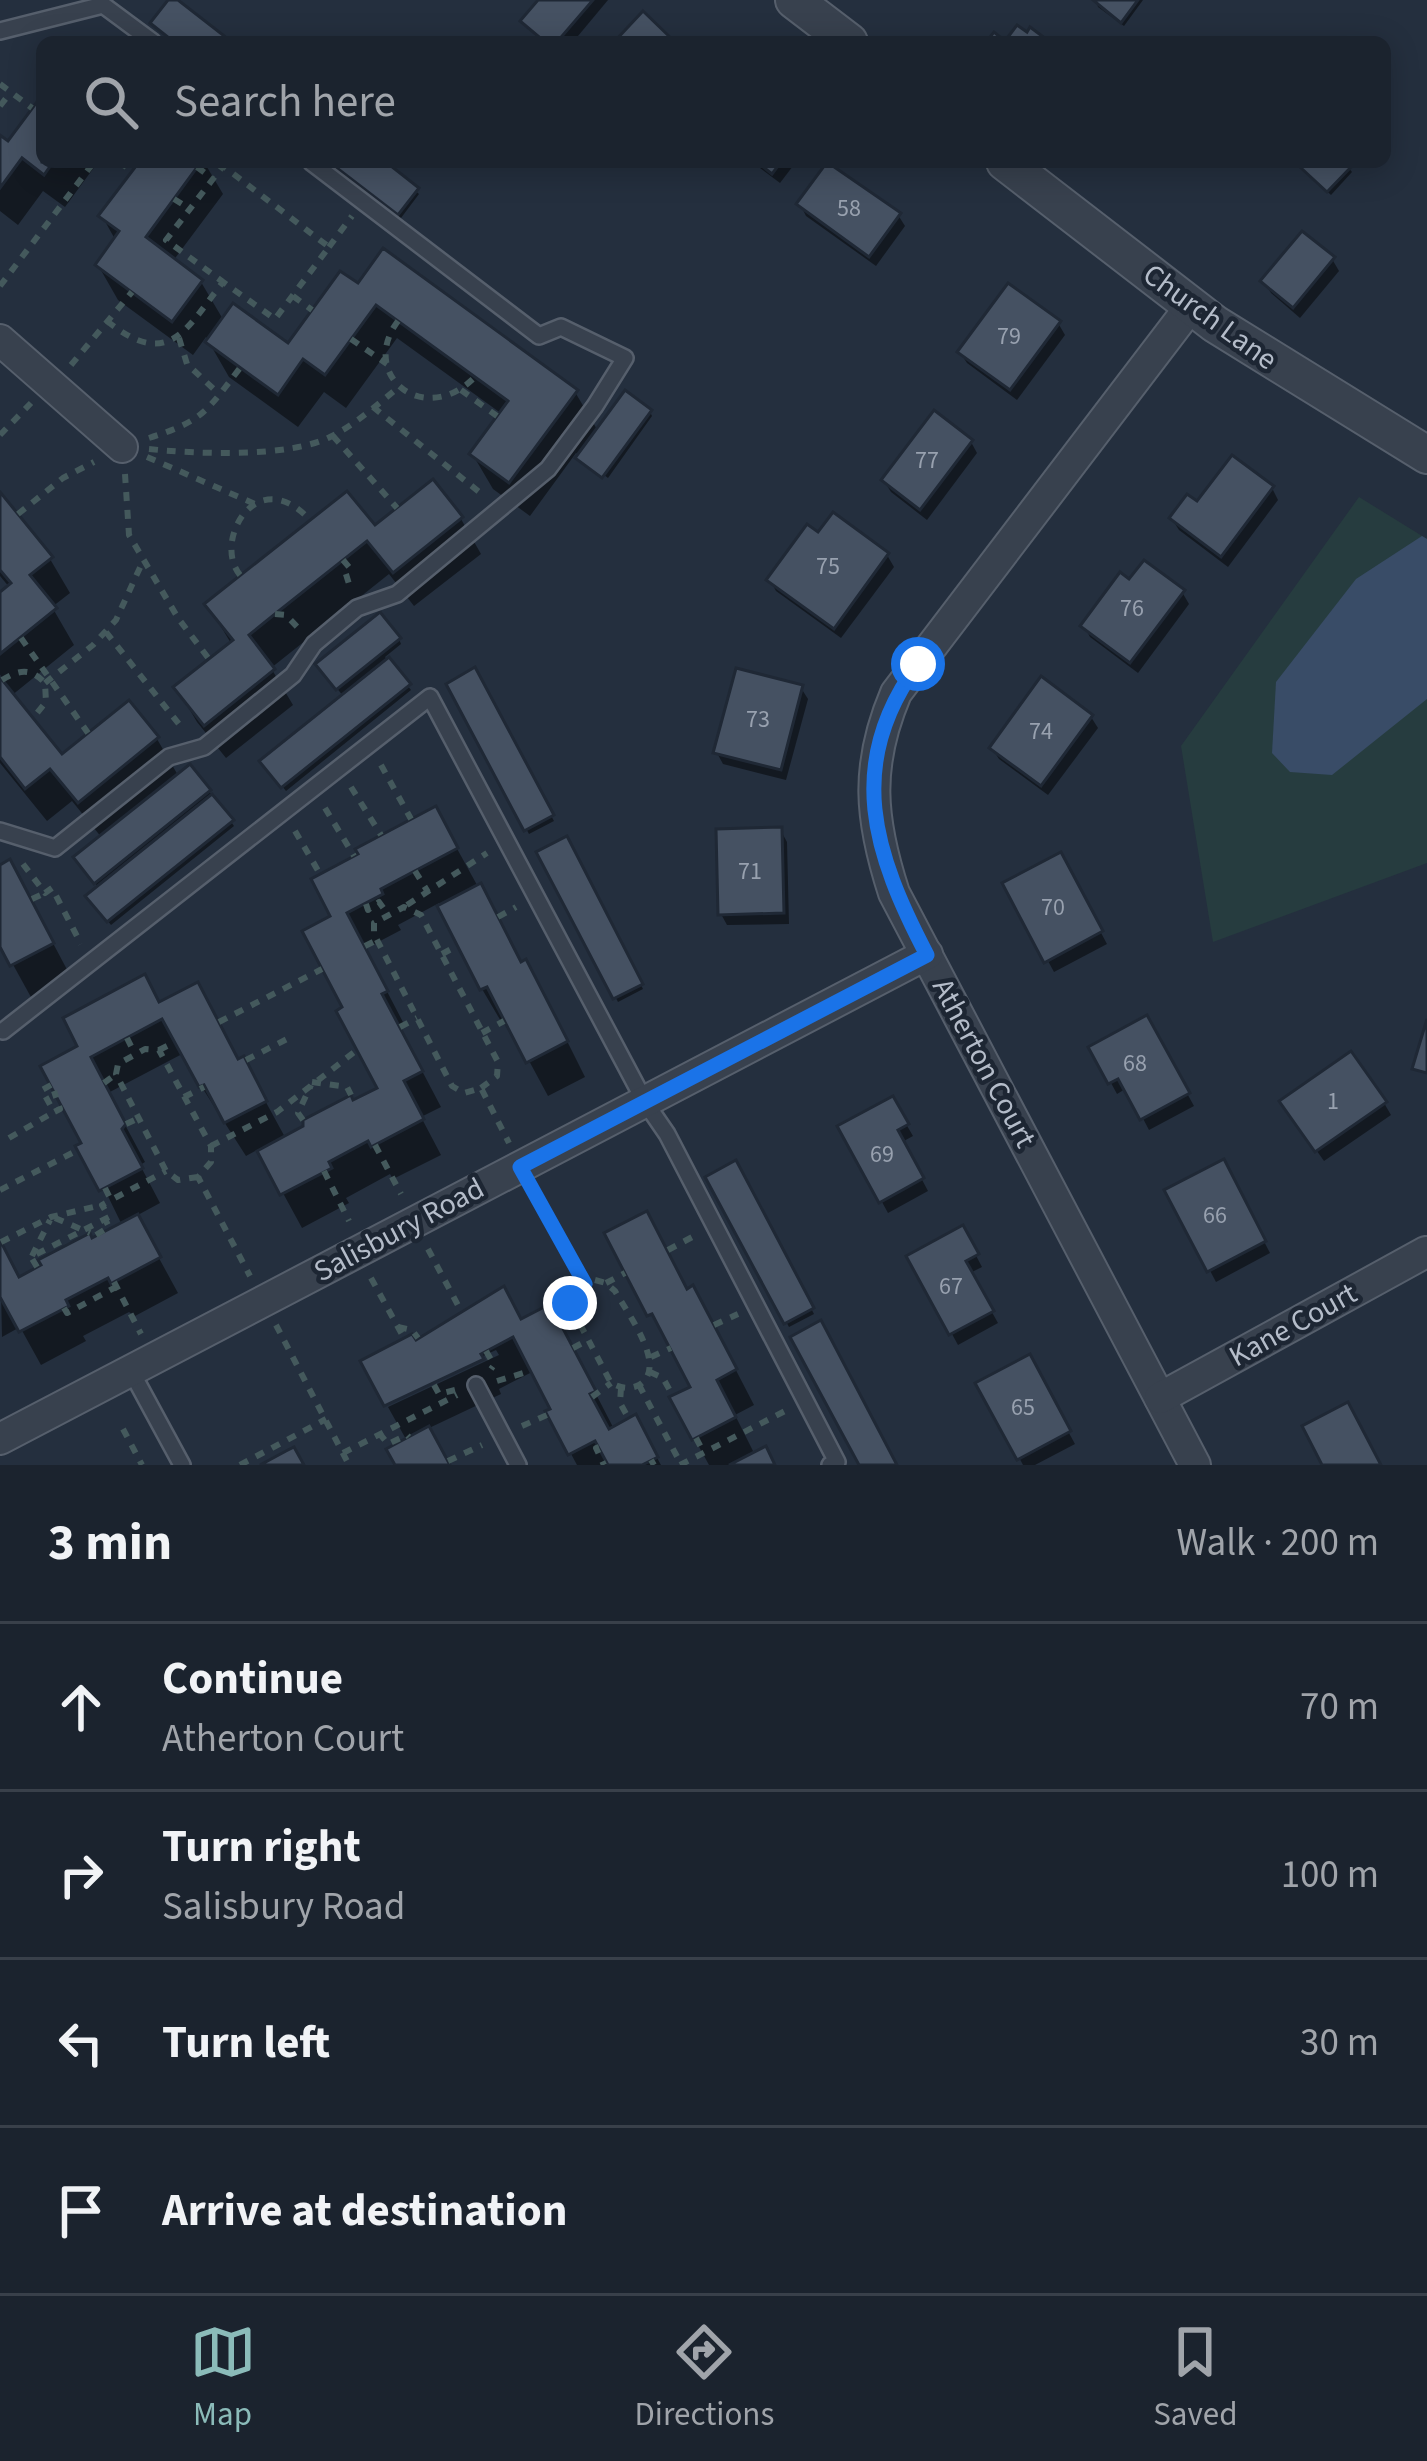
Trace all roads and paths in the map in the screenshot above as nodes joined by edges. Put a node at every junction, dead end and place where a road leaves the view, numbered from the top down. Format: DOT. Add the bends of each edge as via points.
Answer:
graph roads {
  1 [pos="794,0"];
  2 [pos="0,32"];
  3 [pos="144,36"];
  4 [pos="841,36"];
  5 [pos="0,84"];
  6 [pos="11,92"];
  7 [pos="0,106"];
  8 [pos="32,108"];
  9 [pos="89,168"];
  10 [pos="128,168"];
  11 [pos="198,168"];
  12 [pos="221,168"];
  13 [pos="229,168"];
  14 [pos="318,168"];
  15 [pos="1013,168"];
  16 [pos="132,171"];
  17 [pos="213,179"];
  18 [pos="173,199"];
  19 [pos="363,202"];
  20 [pos="190,209"];
  21 [pos="329,247"];
  22 [pos="223,282"];
  23 [pos="0,286"];
  24 [pos="132,292"];
  25 [pos="293,296"];
  26 [pos="1191,306"];
  27 [pos="312,310"];
  28 [pos="275,320"];
  29 [pos="107,321"];
  30 [pos="398,321"];
  31 [pos="269,329"];
  32 [pos="179,338"];
  33 [pos="352,338"];
  34 [pos="0,340"];
  35 [pos="387,364"];
  36 [pos="240,368"];
  37 [pos="475,377"];
  38 [pos="51,384"];
  39 [pos="400,386"];
  40 [pos="461,390"];
  41 [pos="219,394"];
  42 [pos="373,407"];
  43 [pos="497,416"];
  44 [pos="0,434"];
  45 [pos="333,436"];
  46 [pos="122,447"];
  47 [pos="1427,455"];
  48 [pos="255,504"];
  49 [pos="397,508"];
  50 [pos="501,508"];
  51 [pos="18,514"];
  52 [pos="310,520"];
  53 [pos="143,560"];
  54 [pos="240,575"];
  55 [pos="106,632"];
  56 [pos="21,638"];
  57 [pos="209,659"];
  58 [pos="2,680"];
  59 [pos="47,681"];
  60 [pos="33,718"];
  61 [pos="88,733"];
  62 [pos="369,744"];
  63 [pos="204,748"];
  64 [pos="339,767"];
  65 [pos="313,788"];
  66 [pos="284,811"];
  67 [pos="411,819"];
  68 [pos="6,834"];
  69 [pos="381,835"];
  70 [pos="506,842"];
  71 [pos="354,856"];
  72 [pos="415,871"];
  73 [pos="320,874"];
  74 [pos="45,892"];
  75 [pos="428,892"];
  76 [pos="32,899"];
  77 [pos="366,904"];
  78 [pos="404,907"];
  79 [pos="387,914"];
  80 [pos="377,940"];
  81 [pos="365,946"];
  82 [pos="457,946"];
  83 [pos="442,954"];
  84 [pos="927,955"];
  85 [pos="90,962"];
  86 [pos="322,970"];
  87 [pos="417,1018"];
  88 [pos="504,1021"];
  89 [pos="219,1022"];
  90 [pos="400,1027"];
  91 [pos="3,1030"];
  92 [pos="482,1033"];
  93 [pos="127,1038"];
  94 [pos="290,1038"];
  95 [pos="175,1042"];
  96 [pos="159,1050"];
  97 [pos="357,1050"];
  98 [pos="135,1054"];
  99 [pos="246,1060"];
  100 [pos="116,1074"];
  101 [pos="312,1082"];
  102 [pos="104,1083"];
  103 [pos="204,1087"];
  104 [pos="52,1088"];
  105 [pos="481,1088"];
  106 [pos="351,1095"];
  107 [pos="184,1096"];
  108 [pos="645,1102"];
  109 [pos="139,1118"];
  110 [pos="303,1120"];
  111 [pos="127,1124"];
  112 [pos="8,1138"];
  113 [pos="375,1145"];
  114 [pos="211,1146"];
  115 [pos="77,1150"];
  116 [pos="520,1167"];
  117 [pos="166,1171"];
  118 [pos="324,1172"];
  119 [pos="198,1177"];
  120 [pos="105,1187"];
  121 [pos="0,1190"];
  122 [pos="111,1199"];
  123 [pos="102,1205"];
  124 [pos="51,1216"];
  125 [pos="414,1222"];
  126 [pos="714,1225"];
  127 [pos="91,1232"];
  128 [pos="2,1242"];
  129 [pos="360,1250"];
  130 [pos="668,1250"];
  131 [pos="1426,1252"];
  132 [pos="32,1257"];
  133 [pos="37,1267"];
  134 [pos="625,1273"];
  135 [pos="606,1283"];
  136 [pos="585,1284"];
  137 [pos="263,1301"];
  138 [pos="64,1308"];
  139 [pos="460,1310"];
  140 [pos="398,1327"];
  141 [pos="404,1338"];
  142 [pos="418,1339"];
  143 [pos="588,1340"];
  144 [pos="573,1348"];
  145 [pos="670,1348"];
  146 [pos="651,1357"];
  147 [pos="142,1365"];
  148 [pos="530,1371"];
  149 [pos="650,1372"];
  150 [pos="611,1383"];
  151 [pos="639,1384"];
  152 [pos="476,1385"];
  153 [pos="620,1388"];
  154 [pos="673,1396"];
  155 [pos="592,1397"];
  156 [pos="1160,1398"];
  157 [pos="804,1400"];
  158 [pos="326,1419"];
  159 [pos="629,1419"];
  160 [pos="123,1429"];
  161 [pos="379,1433"];
  162 [pos="502,1435"];
  163 [pos="0,1438"];
  164 [pos="409,1438"];
  165 [pos="696,1438"];
  166 [pos="598,1447"];
  167 [pos="343,1453"];
  168 [pos="704,1453"];
  169 [pos="448,1461"];
  170 [pos="835,1464"];
  171 [pos="142,1465"];
  172 [pos="182,1465"];
  173 [pos="241,1465"];
  174 [pos="350,1465"];
  175 [pos="518,1465"];
  176 [pos="604,1465"];
  177 [pos="681,1465"];
  178 [pos="1196,1465"];
  1 -- 4 [label="street"];
  2 -- 3 [label="lane" via="103,4"];
  5 -- 6 [label="path"];
  6 -- 7 [label="path"];
  6 -- 8 [label="path"];
  9 -- 23 [label="path"];
  10 -- 16 [label="path"];
  11 -- 17 [label="path"];
  12 -- 17 [label="path"];
  13 -- 21 [label="path"];
  14 -- 19 [label="lane"];
  15 -- 26 [label="street, Church Lane"];
  17 -- 20 [label="path"];
  18 -- 20 [label="path"];
  19 -- 21 [label="path"];
  19 -- 50 [label="lane" via="539,335 561,327 625,358 548,469"];
  20 -- 22 [label="path" via="163,244"];
  21 -- 25 [label="path"];
  22 -- 28 [label="path"];
  22 -- 32 [label="path"];
  24 -- 29 [label="path"];
  25 -- 27 [label="path"];
  25 -- 28 [label="path"];
  26 -- 47 [label="street, Church Lane"];
  26 -- 84 [label="street, Atherton Court" via="907,678 881,727 873,808 880,851"];
  28 -- 31 [label="path"];
  29 -- 32 [label="path" via="150,343"];
  29 -- 38 [label="path"];
  30 -- 35 [label="path" via="387,338"];
  32 -- 41 [label="path" via="187,364"];
  33 -- 35 [label="path"];
  34 -- 38 [label="street"];
  35 -- 39 [label="path"];
  36 -- 41 [label="path"];
  37 -- 40 [label="path"];
  38 -- 44 [label="path"];
  38 -- 46 [label="street"];
  39 -- 40 [label="path" via="429,400"];
  39 -- 42 [label="path"];
  40 -- 43 [label="path"];
  41 -- 46 [label="path" via="190,425"];
  42 -- 45 [label="path"];
  42 -- 50 [label="path"];
  45 -- 46 [label="path" via="214,456"];
  45 -- 49 [label="path"];
  46 -- 48 [label="path"];
  46 -- 51 [label="path"];
  46 -- 53 [label="path" via="129,535"];
  48 -- 52 [label="path" via="288,500"];
  48 -- 54 [label="path" via="230,547"];
  50 -- 63 [label="lane" via="397,594 356,608 293,675"];
  53 -- 55 [label="path"];
  53 -- 57 [label="path"];
  55 -- 59 [label="path"];
  55 -- 63 [label="path"];
  56 -- 59 [label="path"];
  58 -- 59 [label="path" via="22,670"];
  59 -- 60 [label="path" via="46,702"];
  59 -- 61 [label="path"];
  62 -- 64 [label="lane"];
  62 -- 67 [label="path"];
  62 -- 70 [label="lane" via="430,697"];
  63 -- 68 [label="lane" via="169,757 55,848"];
  64 -- 65 [label="lane"];
  64 -- 69 [label="path"];
  65 -- 66 [label="lane"];
  65 -- 71 [label="path"];
  66 -- 73 [label="path"];
  66 -- 85 [label="lane"];
  68 -- 74 [label="path" via="4,855 18,857"];
  70 -- 75 [label="path"];
  70 -- 108 [label="lane"];
  72 -- 75 [label="path"];
  74 -- 76 [label="path"];
  74 -- 85 [label="path" via="52,888"];
  75 -- 78 [label="path"];
  77 -- 79 [label="path" via="368,910 379,902"];
  78 -- 79 [label="path"];
  78 -- 83 [label="path" via="422,915"];
  79 -- 80 [label="path" via="374,923"];
  80 -- 81 [label="path"];
  80 -- 87 [label="path"];
  82 -- 83 [label="path"];
  83 -- 92 [label="path"];
  84 -- 108 [label="street, Salisbury Road"];
  84 -- 156 [label="street, Atherton Court"];
  85 -- 91 [label="lane"];
  86 -- 89 [label="path"];
  87 -- 90 [label="path"];
  87 -- 105 [label="path" via="452,1086 464,1093"];
  88 -- 92 [label="path"];
  92 -- 105 [label="path" via="500,1071"];
  93 -- 98 [label="path"];
  94 -- 99 [label="path"];
  95 -- 96 [label="path"];
  96 -- 98 [label="path"];
  96 -- 107 [label="path"];
  97 -- 101 [label="path"];
  98 -- 100 [label="path"];
  100 -- 102 [label="path"];
  100 -- 109 [label="path"];
  101 -- 106 [label="path"];
  101 -- 110 [label="path" via="298,1113"];
  101 -- 114 [label="path" via="277,1112"];
  103 -- 107 [label="path"];
  104 -- 112 [label="path" via="42,1090 53,1112"];
  105 -- 116 [label="path"];
  107 -- 114 [label="path"];
  108 -- 116 [label="street, Salisbury Road"];
  108 -- 126 [label="lane"];
  109 -- 111 [label="path"];
  109 -- 117 [label="path"];
  113 -- 125 [label="path"];
  114 -- 119 [label="path" via="211,1162"];
  115 -- 121 [label="path"];
  116 -- 125 [label="street, Salisbury Road"];
  116 -- 136 [label="path"];
  117 -- 119 [label="path" via="178,1180"];
  117 -- 122 [label="path"];
  118 -- 129 [label="path"];
  119 -- 137 [label="path"];
  120 -- 122 [label="path"];
  122 -- 123 [label="path"];
  123 -- 124 [label="path"];
  123 -- 127 [label="path" via="109,1217"];
  124 -- 127 [label="path"];
  124 -- 128 [label="path"];
  124 -- 132 [label="path"];
  125 -- 129 [label="street, Salisbury Road"];
  125 -- 139 [label="path"];
  126 -- 130 [label="path"];
  126 -- 157 [label="lane"];
  127 -- 132 [label="path"];
  129 -- 137 [label="street, Salisbury Road"];
  129 -- 140 [label="path"];
  131 -- 156 [label="street, Kane Court"];
  132 -- 133 [label="path"];
  134 -- 135 [label="path"];
  135 -- 136 [label="path"];
  135 -- 146 [label="path"];
  136 -- 143 [label="path" via="570,1303"];
  137 -- 147 [label="street, Salisbury Road"];
  137 -- 158 [label="path"];
  138 -- 147 [label="path" via="115,1285"];
  140 -- 141 [label="path"];
  140 -- 142 [label="path"];
  143 -- 144 [label="path"];
  143 -- 150 [label="path"];
  145 -- 146 [label="path"];
  146 -- 149 [label="path"];
  147 -- 163 [label="street, Salisbury Road"];
  147 -- 172 [label="lane"];
  148 -- 152 [label="path"];
  149 -- 151 [label="path"];
  149 -- 154 [label="path"];
  150 -- 153 [label="path"];
  150 -- 155 [label="path"];
  151 -- 153 [label="path"];
  151 -- 177 [label="path"];
  152 -- 161 [label="path"];
  152 -- 162 [label="lane"];
  153 -- 159 [label="path"];
  156 -- 178 [label="street, Atherton Court"];
  157 -- 168 [label="path"];
  157 -- 170 [label="lane"];
  158 -- 167 [label="path"];
  158 -- 173 [label="path"];
  160 -- 171 [label="path"];
  161 -- 164 [label="path" via="388,1444"];
  161 -- 167 [label="path"];
  162 -- 169 [label="path"];
  162 -- 175 [label="lane"];
  165 -- 168 [label="path"];
  166 -- 176 [label="path"];
  167 -- 174 [label="path"];
  168 -- 177 [label="path"];
}
